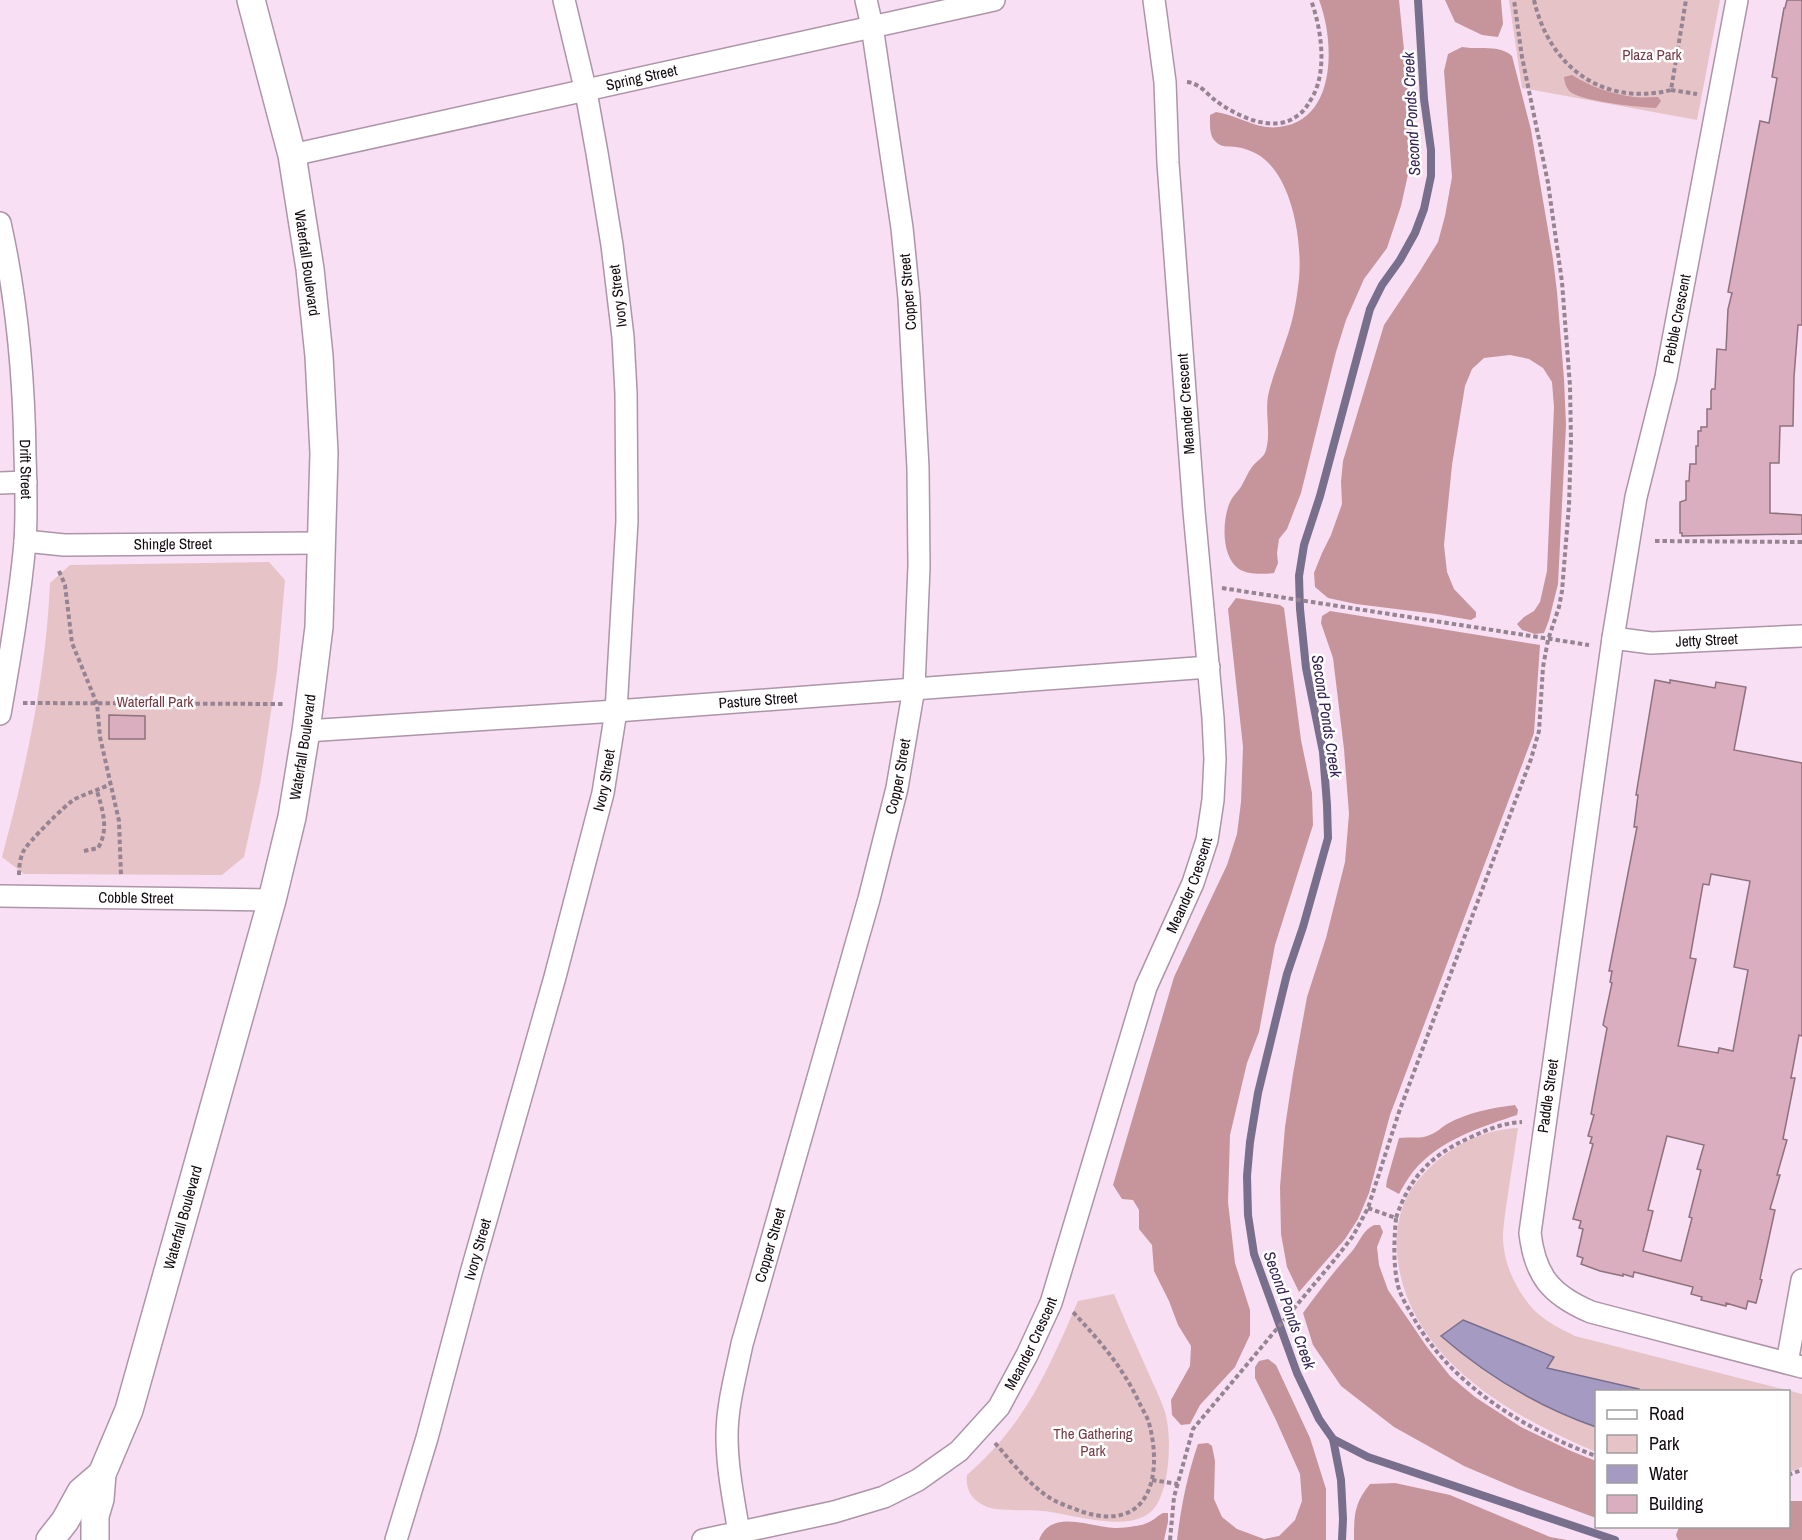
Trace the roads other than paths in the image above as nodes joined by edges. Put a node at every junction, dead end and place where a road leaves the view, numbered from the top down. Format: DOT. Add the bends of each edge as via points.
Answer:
graph roads {
  1 [pos="251,0"];
  2 [pos="564,0"];
  3 [pos="866,0"];
  4 [pos="994,0"];
  5 [pos="1154,0"];
  6 [pos="1737,0"];
  7 [pos="872,26"];
  8 [pos="586,92"];
  9 [pos="292,155"];
  10 [pos="0,223"];
  11 [pos="26,482"];
  12 [pos="0,483"];
  13 [pos="25,541"];
  14 [pos="322,543"];
  15 [pos="1802,636"];
  16 [pos="1613,638"];
  17 [pos="1209,667"];
  18 [pos="914,688"];
  19 [pos="1,709"];
  20 [pos="616,711"];
  21 [pos="306,731"];
  22 [pos="10,896"];
  23 [pos="272,900"];
  24 [pos="1802,1280"];
  25 [pos="1794,1365"];
  26 [pos="102,1474"];
  27 [pos="740,1533"];
  28 [pos="50,1540"];
  29 [pos="95,1540"];
  30 [pos="396,1540"];
  31 [pos="703,1540"];
  1 -- 9 [label="street, Waterfall Boulevard"];
  2 -- 8 [label="street, Ivory Street"];
  3 -- 7 [label="street, Copper Street"];
  4 -- 7 [label="street, Spring Street"];
  5 -- 17 [label="street, Meander Crescent" via="1165,82 1194,511"];
  6 -- 16 [label="street, Pebble Crescent" via="1666,377 1636,498"];
  7 -- 8 [label="street, Spring Street"];
  7 -- 18 [label="street, Copper Street" via="910,309 919,566"];
  8 -- 9 [label="street, Spring Street"];
  8 -- 20 [label="street, Ivory Street" via="612,245 626,393 627,521"];
  9 -- 14 [label="street, Waterfall Boulevard" via="319,356 324,453"];
  10 -- 11 [label="street, Drift Street" via="20,352"];
  11 -- 12 [label="street"];
  11 -- 13 [label="street, Drift Street"];
  13 -- 14 [label="street, Shingle Street" via="64,545"];
  13 -- 19 [label="street, Drift Street"];
  14 -- 21 [label="street, Waterfall Boulevard" via="319,627"];
  15 -- 16 [label="street, Jetty Street" via="1651,643"];
  16 -- 25 [label="street, Paddle Street" via="1532,1216 1532,1251 1548,1284 1582,1309"];
  17 -- 18 [label="street, Pasture Street"];
  17 -- 27 [label="street, Meander Crescent" via="1215,759 1207,840 1194,883 1146,987 1051,1303 1028,1355 999,1407 959,1450 918,1480 885,1497"];
  18 -- 20 [label="street, Pasture Street"];
  18 -- 27 [label="street, Copper Street" via="897,788 869,899 745,1333 731,1396 727,1436"];
  20 -- 21 [label="street, Pasture Street"];
  20 -- 30 [label="street, Ivory Street" via="603,793 555,977"];
  21 -- 23 [label="street, Waterfall Boulevard" via="292,817"];
  22 -- 23 [label="street, Cobble Street"];
  23 -- 26 [label="street, Waterfall Boulevard" via="129,1410"];
  24 -- 25 [label="street"];
  26 -- 28 [label="street, Waterfall Boulevard" via="81,1491"];
  26 -- 29 [label="street, Waterfall Boulevard"];
  27 -- 31 [label="street, Meander Crescent"];
}
